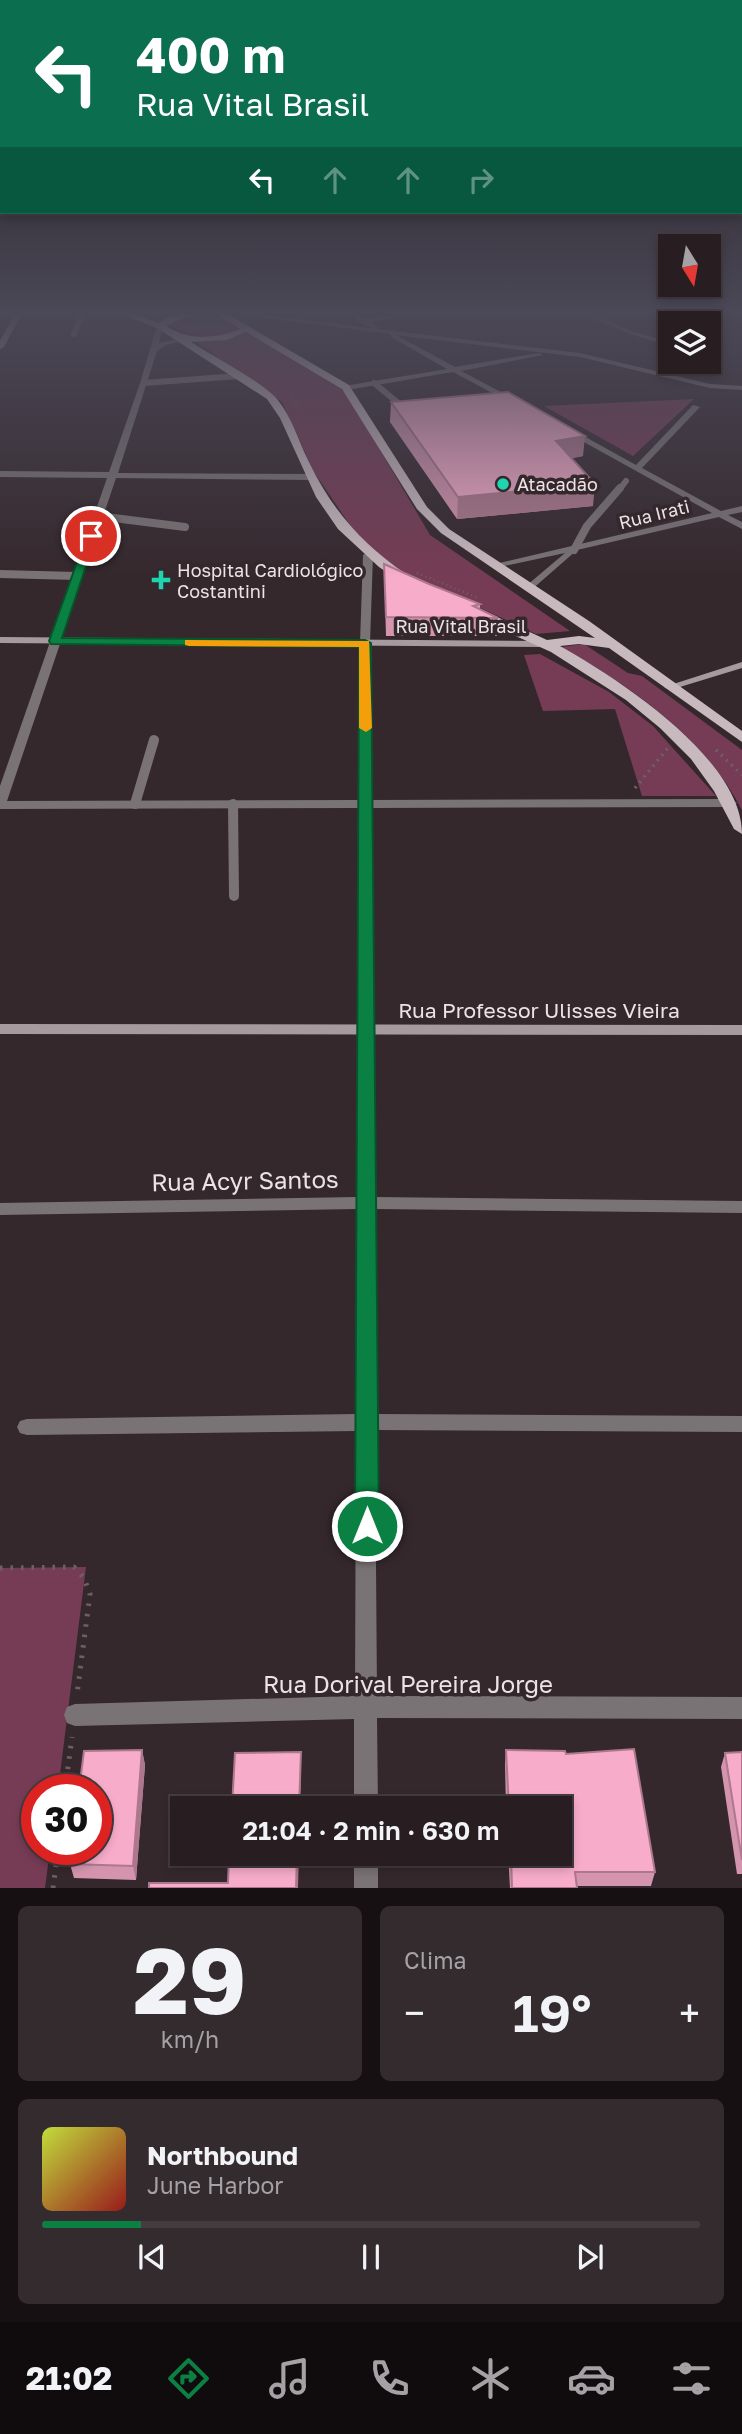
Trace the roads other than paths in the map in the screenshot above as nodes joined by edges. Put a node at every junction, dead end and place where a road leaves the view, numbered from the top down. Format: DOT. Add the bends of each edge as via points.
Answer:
graph roads {
  1 [pos="138,401"];
  2 [pos="272,401"];
  3 [pos="355,401"];
  4 [pos="396,401"];
  5 [pos="513,401"];
  6 [pos="403,407"];
  7 [pos="696,407"];
  8 [pos="527,409"];
  9 [pos="564,429"];
  10 [pos="637,469"];
  11 [pos="0,474"];
  12 [pos="111,475"];
  13 [pos="311,477"];
  14 [pos="626,481"];
  15 [pos="742,509"];
  16 [pos="720,514"];
  17 [pos="98,516"];
  18 [pos="742,526"];
  19 [pos="186,527"];
  20 [pos="575,550"];
  21 [pos="368,555"];
  22 [pos="498,566"];
  23 [pos="0,573"];
  24 [pos="77,576"];
  25 [pos="415,585"];
  26 [pos="530,588"];
  27 [pos="458,605"];
  28 [pos="584,624"];
  29 [pos="524,634"];
  30 [pos="0,640"];
  31 [pos="55,641"];
  32 [pos="365,643"];
  33 [pos="544,644"];
  34 [pos="609,644"];
  35 [pos="742,665"];
  36 [pos="670,687"];
  37 [pos="742,738"];
  38 [pos="154,740"];
  39 [pos="366,803"];
  40 [pos="731,803"];
  41 [pos="0,804"];
  42 [pos="135,804"];
  43 [pos="233,804"];
  44 [pos="742,829"];
  45 [pos="233,896"];
  46 [pos="0,1028"];
  47 [pos="742,1030"];
  48 [pos="367,1031"];
  49 [pos="368,1203"];
  50 [pos="742,1207"];
  51 [pos="0,1209"];
  52 [pos="368,1422"];
  53 [pos="742,1424"];
  54 [pos="27,1427"];
  55 [pos="366,1707"];
  56 [pos="742,1708"];
  57 [pos="75,1715"];
  58 [pos="366,1796"];
  59 [pos="366,1866"];
  60 [pos="366,1888"];
  1 -- 12 [label="street"];
  2 -- 13 [label="main road" via="281,410"];
  3 -- 22 [label="main road" via="423,509 445,531"];
  4 -- 6 [label="lane"];
  5 -- 8 [label="street"];
  7 -- 10 [label="street"];
  9 -- 10 [label="street"];
  10 -- 16 [label="street"];
  11 -- 12 [label="street"];
  12 -- 13 [label="street"];
  12 -- 17 [label="street"];
  13 -- 21 [label="main road" via="337,524"];
  14 -- 20 [label="lane" via="587,526"];
  15 -- 16 [label="street, Rua Irati"];
  16 -- 18 [label="street"];
  16 -- 20 [label="street, Rua Irati"];
  17 -- 19 [label="lane"];
  17 -- 24 [label="street"];
  20 -- 22 [label="street, Rua Irati"];
  20 -- 26 [label="street, Rua Irati"];
  21 -- 25 [label="main road"];
  21 -- 32 [label="street"];
  22 -- 26 [label="main road"];
  23 -- 24 [label="lane"];
  24 -- 31 [label="street"];
  26 -- 28 [label="main road"];
  27 -- 29 [label="main road"];
  28 -- 29 [label="main road" via="568,634"];
  28 -- 34 [label="main road"];
  29 -- 33 [label="main road"];
  30 -- 31 [label="street, Rua Vital Brasil"];
  31 -- 32 [label="street, Rua Vital Brasil"];
  31 -- 41 [label="street"];
  32 -- 33 [label="street, Rua Vital Brasil"];
  32 -- 39 [label="street"];
  33 -- 34 [label="main road" via="579,640"];
  33 -- 40 [label="main road" via="638,701 678,736"];
  34 -- 36 [label="main road"];
  35 -- 36 [label="street"];
  36 -- 37 [label="main road"];
  38 -- 42 [label="lane"];
  39 -- 40 [label="street"];
  39 -- 43 [label="street"];
  39 -- 48 [label="street"];
  40 -- 44 [label="main road"];
  41 -- 42 [label="street"];
  42 -- 43 [label="street"];
  43 -- 45 [label="lane"];
  46 -- 48 [label="street, Rua Professor Ulisses Vieira"];
  47 -- 48 [label="street, Rua Professor Ulisses Vieira"];
  48 -- 49 [label="street"];
  49 -- 50 [label="street, Rua Acyr Santos"];
  49 -- 51 [label="street, Rua Acyr Santos"];
  49 -- 52 [label="street"];
  52 -- 53 [label="street"];
  52 -- 54 [label="street"];
  52 -- 55 [label="street"];
  55 -- 56 [label="street, Rua Dorival Pereira Jorge"];
  55 -- 57 [label="street, Rua Dorival Pereira Jorge"];
  55 -- 58 [label="street"];
  59 -- 60 [label="street"];
}
